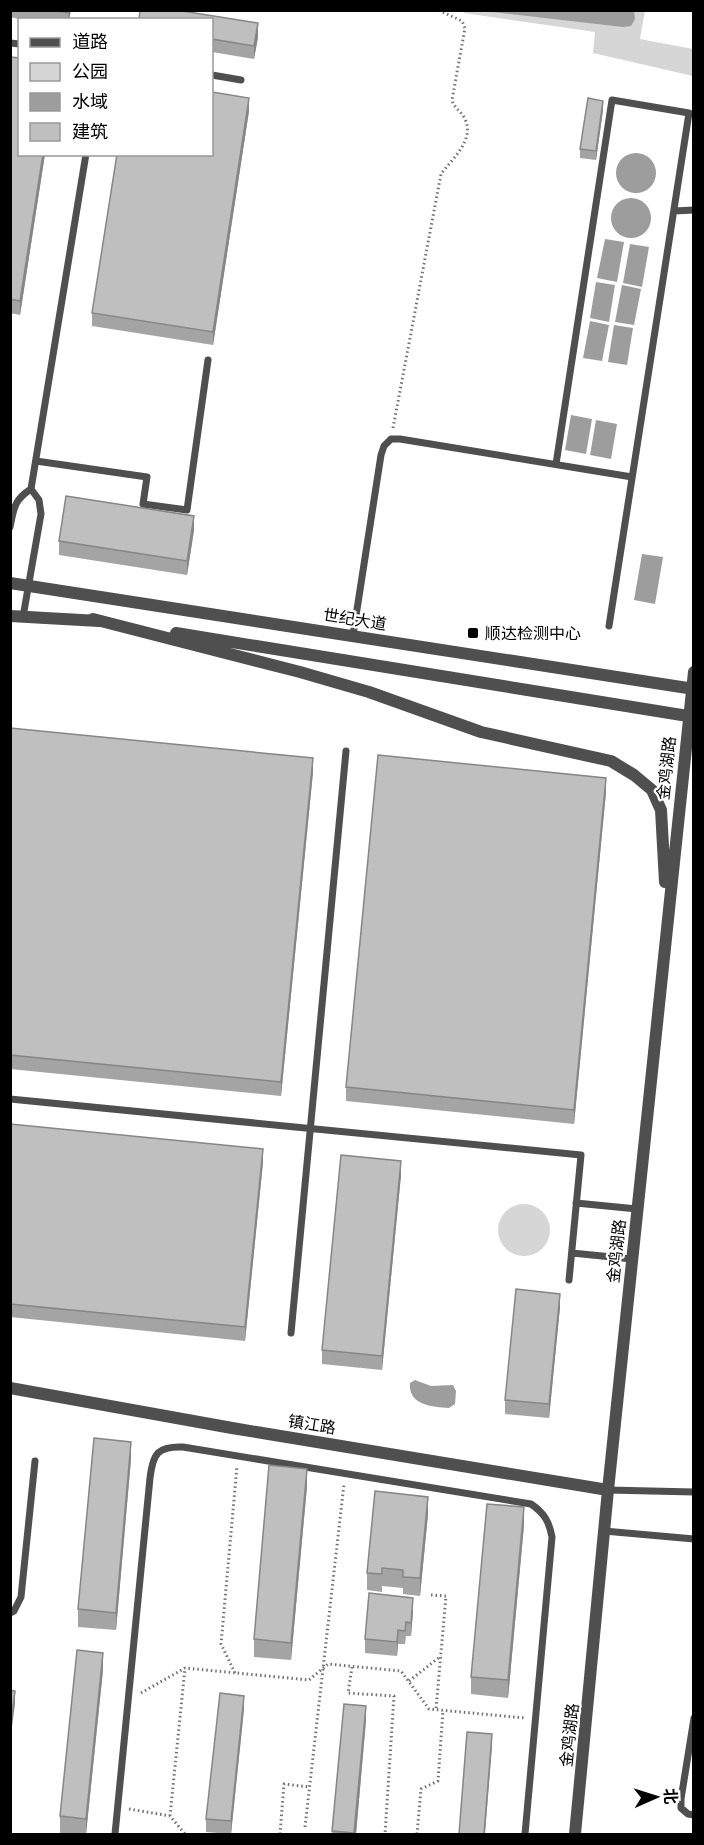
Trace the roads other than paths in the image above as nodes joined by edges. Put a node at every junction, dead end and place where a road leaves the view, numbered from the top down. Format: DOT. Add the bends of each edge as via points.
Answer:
graph roads {
  1 [pos="213,75"];
  2 [pos="241,80"];
  3 [pos="86,156"];
  4 [pos="693,210"];
  5 [pos="674,211"];
  6 [pos="208,360"];
  7 [pos="36,461"];
  8 [pos="556,464"];
  9 [pos="632,477"];
  10 [pos="31,489"];
  11 [pos="10,528"];
  12 [pos="10,583"];
  13 [pos="28,586"];
  14 [pos="17,616"];
  15 [pos="93,620"];
  16 [pos="609,626"];
  17 [pos="353,635"];
  18 [pos="693,672"];
  19 [pos="693,688"];
  20 [pos="691,717"];
  21 [pos="346,751"];
  22 [pos="667,920"];
  23 [pos="10,1099"];
  24 [pos="310,1129"];
  25 [pos="576,1203"];
  26 [pos="637,1209"];
  27 [pos="572,1253"];
  28 [pos="632,1258"];
  29 [pos="569,1280"];
  30 [pos="291,1333"];
  31 [pos="10,1388"];
  32 [pos="35,1461"];
  33 [pos="608,1490"];
  34 [pos="693,1492"];
  35 [pos="604,1532"];
  36 [pos="693,1539"];
  37 [pos="10,1613"];
  38 [pos="693,1718"];
  39 [pos="693,1815"];
  40 [pos="116,1834"];
  41 [pos="525,1834"];
  42 [pos="575,1834"];
  1 -- 2 [label="lane"];
  3 -- 7 [label="lane"];
  4 -- 5 [label="lane"];
  5 -- 8 [label="lane" via="689,113 612,100"];
  5 -- 9 [label="lane"];
  6 -- 7 [label="lane" via="187,510 143,504 147,477"];
  7 -- 10 [label="lane"];
  8 -- 9 [label="lane"];
  8 -- 17 [label="lane" via="391,439 381,455"];
  9 -- 16 [label="lane"];
  10 -- 11 [label="lane" via="20,497"];
  10 -- 13 [label="lane" via="39,500 41,514"];
  12 -- 13 [label="street, 世纪大道"];
  13 -- 14 [label="lane"];
  13 -- 17 [label="street, 世纪大道"];
  14 -- 15 [label="street"];
  15 -- 20 [label="street"];
  15 -- 22 [label="street" via="300,672 481,732 611,761 652,790 661,810"];
  17 -- 19 [label="street, 世纪大道"];
  18 -- 19 [label="street, 金鸡湖路"];
  19 -- 20 [label="street, 金鸡湖路"];
  20 -- 22 [label="street, 金鸡湖路"];
  21 -- 24 [label="lane"];
  22 -- 26 [label="street, 金鸡湖路"];
  23 -- 24 [label="lane"];
  24 -- 25 [label="lane" via="581,1155"];
  24 -- 30 [label="lane"];
  25 -- 26 [label="lane"];
  25 -- 27 [label="lane"];
  26 -- 28 [label="street, 金鸡湖路"];
  27 -- 28 [label="lane"];
  27 -- 29 [label="lane"];
  28 -- 33 [label="street, 金鸡湖路"];
  31 -- 33 [label="street, 镇江路"];
  32 -- 37 [label="lane" via="21,1598"];
  33 -- 34 [label="lane"];
  33 -- 35 [label="street, 金鸡湖路"];
  35 -- 36 [label="lane"];
  35 -- 42 [label="street, 金鸡湖路"];
  38 -- 39 [label="lane" via="681,1799 681,1808"];
  40 -- 41 [label="lane" via="150,1478 156,1453 168,1447 531,1504 542,1512 552,1537"];
}
